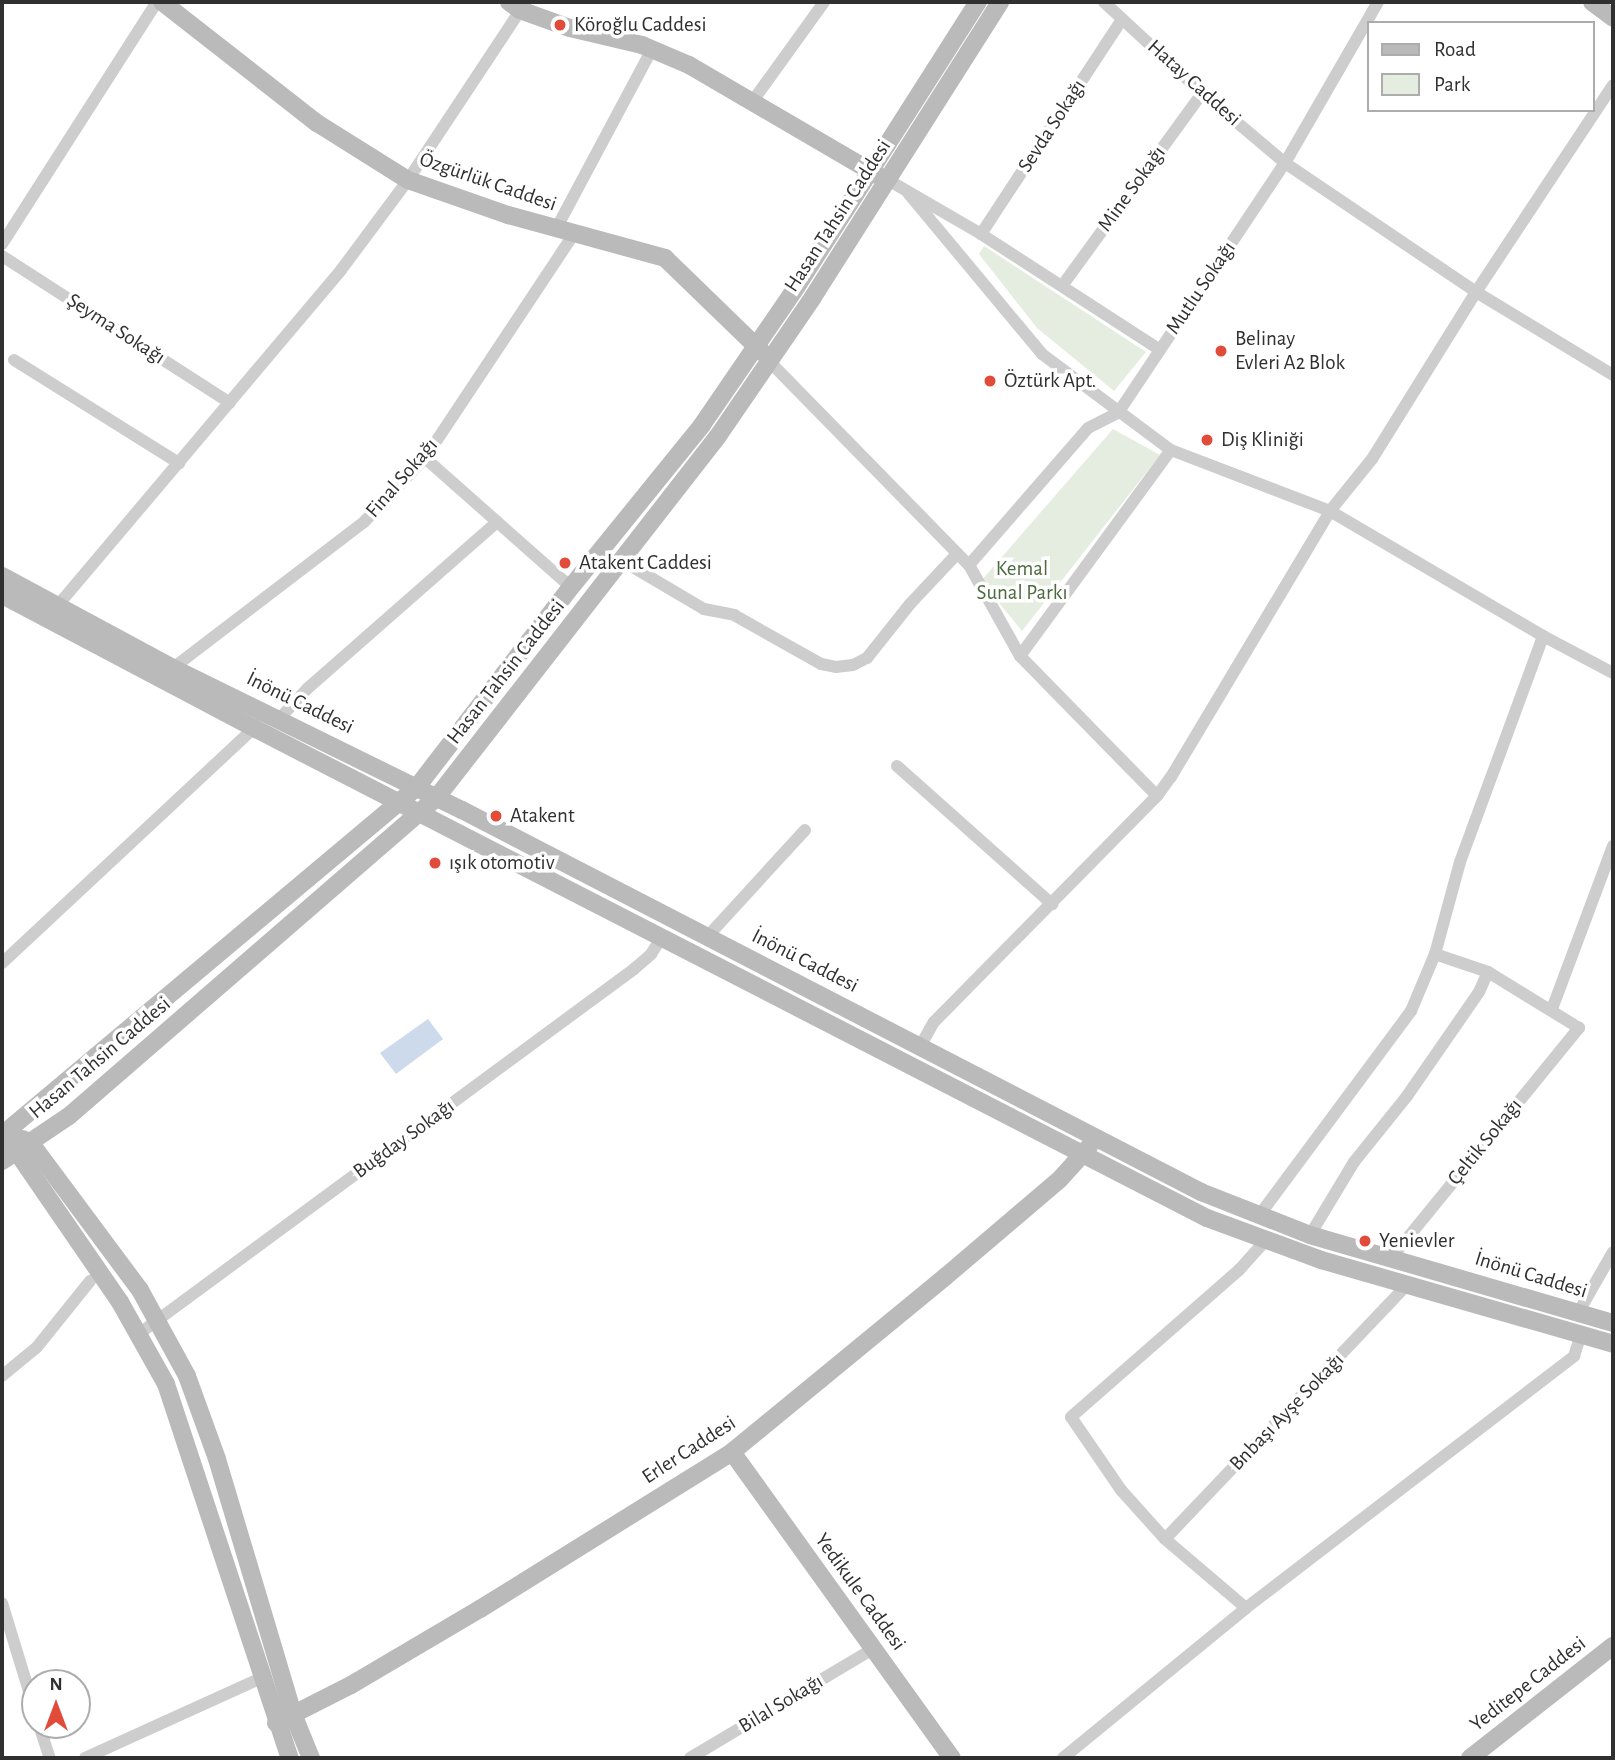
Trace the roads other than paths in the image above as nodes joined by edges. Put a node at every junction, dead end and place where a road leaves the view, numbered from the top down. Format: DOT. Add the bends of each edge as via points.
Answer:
graph roads {
  1 [pos="160,2"];
  2 [pos="824,2"];
  3 [pos="978,2"];
  4 [pos="1000,2"];
  5 [pos="1104,2"];
  6 [pos="1378,2"];
  7 [pos="1592,2"];
  8 [pos="518,5"];
  9 [pos="1122,19"];
  10 [pos="1613,19"];
  11 [pos="1367,21"];
  12 [pos="1366,23"];
  13 [pos="652,49"];
  14 [pos="1613,85"];
  15 [pos="1202,93"];
  16 [pos="752,102"];
  17 [pos="1285,163"];
  18 [pos="870,171"];
  19 [pos="408,180"];
  20 [pos="888,180"];
  21 [pos="908,192"];
  22 [pos="556,229"];
  23 [pos="574,234"];
  24 [pos="981,234"];
  25 [pos="2,244"];
  26 [pos="2,256"];
  27 [pos="1062,286"];
  28 [pos="1476,292"];
  29 [pos="756,345"];
  30 [pos="1160,350"];
  31 [pos="14,360"];
  32 [pos="769,361"];
  33 [pos="1613,375"];
  34 [pos="230,402"];
  35 [pos="1118,413"];
  36 [pos="1171,450"];
  37 [pos="425,458"];
  38 [pos="179,463"];
  39 [pos="1329,511"];
  40 [pos="496,522"];
  41 [pos="957,554"];
  42 [pos="621,560"];
  43 [pos="969,565"];
  44 [pos="2,576"];
  45 [pos="571,587"];
  46 [pos="2,595"];
  47 [pos="59,604"];
  48 [pos="1543,636"];
  49 [pos="1020,656"];
  50 [pos="173,667"];
  51 [pos="1613,673"];
  52 [pos="280,718"];
  53 [pos="254,728"];
  54 [pos="897,766"];
  55 [pos="417,787"];
  56 [pos="1157,796"];
  57 [pos="437,797"];
  58 [pos="401,804"];
  59 [pos="421,813"];
  60 [pos="805,830"];
  61 [pos="1613,846"];
  62 [pos="1052,904"];
  63 [pos="662,937"];
  64 [pos="708,937"];
  65 [pos="1435,954"];
  66 [pos="2,963"];
  67 [pos="1489,972"];
  68 [pos="1552,1009"];
  69 [pos="921,1045"];
  70 [pos="910,1064"];
  71 [pos="3,1131"];
  72 [pos="1095,1137"];
  73 [pos="16,1152"];
  74 [pos="1085,1154"];
  75 [pos="1258,1216"];
  76 [pos="1310,1235"];
  77 [pos="1265,1241"];
  78 [pos="1613,1252"];
  79 [pos="1392,1257"];
  80 [pos="1384,1279"];
  81 [pos="90,1281"];
  82 [pos="1408,1284"];
  83 [pos="1578,1313"];
  84 [pos="159,1320"];
  85 [pos="1613,1322"];
  86 [pos="140,1333"];
  87 [pos="1581,1335"];
  88 [pos="1613,1345"];
  89 [pos="2,1376"];
  90 [pos="732,1452"];
  91 [pos="1165,1539"];
  92 [pos="2,1603"];
  93 [pos="1246,1608"];
  94 [pos="1613,1646"];
  95 [pos="873,1649"];
  96 [pos="22,1669"];
  97 [pos="261,1678"];
  98 [pos="293,1714"];
  99 [pos="276,1723"];
  100 [pos="44,1739"];
  101 [pos="50,1758"];
  102 [pos="85,1758"];
  103 [pos="290,1758"];
  104 [pos="310,1758"];
  105 [pos="690,1758"];
  106 [pos="952,1758"];
  107 [pos="1063,1758"];
  108 [pos="1470,1758"];
  1 -- 19 [label="main road, Özgürlük Caddesi" via="317,123"];
  1 -- 25 [label="street"];
  2 -- 16 [label="street"];
  3 -- 18 [label="main road, Hasan Tahsin Caddesi"];
  4 -- 20 [label="main road, Hasan Tahsin Caddesi"];
  5 -- 9 [label="street, Hatay Caddesi"];
  6 -- 11 [label="street, Mutlu Sokağı"];
  7 -- 10 [label="main road"];
  8 -- 13 [label="main road" via="570,28"];
  8 -- 19 [label="street"];
  9 -- 15 [label="street, Hatay Caddesi"];
  9 -- 24 [label="street, Sevda Sokağı"];
  12 -- 17 [label="street, Mutlu Sokağı"];
  13 -- 16 [label="main road"];
  13 -- 22 [label="street"];
  14 -- 28 [label="street"];
  15 -- 17 [label="street, Hatay Caddesi"];
  15 -- 27 [label="street, Mine Sokağı"];
  16 -- 18 [label="main road"];
  17 -- 28 [label="street, Hatay Caddesi"];
  17 -- 30 [label="street, Mutlu Sokağı"];
  18 -- 20 [label="main road"];
  18 -- 29 [label="main road, Hasan Tahsin Caddesi"];
  19 -- 22 [label="main road, Özgürlük Caddesi"];
  19 -- 34 [label="street" via="341,270"];
  20 -- 21 [label="street"];
  20 -- 32 [label="main road, Hasan Tahsin Caddesi"];
  21 -- 24 [label="street"];
  21 -- 35 [label="street" via="1042,354"];
  22 -- 23 [label="main road, Özgürlük Caddesi"];
  23 -- 29 [label="main road, Özgürlük Caddesi" via="665,258"];
  23 -- 37 [label="street, Final Sokağı"];
  24 -- 27 [label="street"];
  26 -- 34 [label="street, Şeyma Sokağı"];
  27 -- 30 [label="street"];
  28 -- 33 [label="street, Hatay Caddesi"];
  28 -- 39 [label="street" via="1372,459"];
  29 -- 32 [label="main road, Özgürlük Caddesi"];
  29 -- 45 [label="main road, Hasan Tahsin Caddesi" via="702,425"];
  30 -- 35 [label="street, Mutlu Sokağı"];
  31 -- 38 [label="street"];
  32 -- 41 [label="street"];
  32 -- 42 [label="main road, Hasan Tahsin Caddesi" via="718,436"];
  34 -- 38 [label="street"];
  35 -- 36 [label="street"];
  35 -- 43 [label="street" via="1087,428"];
  36 -- 39 [label="street"];
  36 -- 49 [label="street"];
  37 -- 40 [label="street"];
  37 -- 50 [label="street, Final Sokağı" via="364,522"];
  38 -- 47 [label="street"];
  39 -- 48 [label="street"];
  39 -- 56 [label="street"];
  40 -- 45 [label="street"];
  40 -- 52 [label="street"];
  41 -- 42 [label="street" via="867,658 836,667 821,664 734,615 704,608"];
  41 -- 43 [label="street"];
  42 -- 57 [label="main road, Hasan Tahsin Caddesi"];
  43 -- 49 [label="street"];
  44 -- 47 [label="main road, İnönü Caddesi"];
  45 -- 55 [label="main road, Hasan Tahsin Caddesi"];
  46 -- 53 [label="main road, İnönü Caddesi"];
  47 -- 50 [label="main road, İnönü Caddesi"];
  48 -- 51 [label="street"];
  48 -- 65 [label="street" via="1460,862"];
  49 -- 56 [label="street"];
  50 -- 52 [label="main road, İnönü Caddesi"];
  52 -- 55 [label="main road, İnönü Caddesi"];
  53 -- 58 [label="main road, İnönü Caddesi"];
  53 -- 66 [label="street"];
  54 -- 62 [label="street"];
  55 -- 57 [label="main road, İnönü Caddesi"];
  55 -- 58 [label="main road, Hasan Tahsin Caddesi"];
  56 -- 62 [label="street"];
  57 -- 59 [label="main road, Hasan Tahsin Caddesi"];
  57 -- 64 [label="main road, İnönü Caddesi"];
  58 -- 59 [label="main road, İnönü Caddesi"];
  58 -- 71 [label="main road, Hasan Tahsin Caddesi"];
  59 -- 63 [label="main road, İnönü Caddesi"];
  59 -- 73 [label="main road, Hasan Tahsin Caddesi" via="69,1116"];
  60 -- 64 [label="street"];
  61 -- 68 [label="street"];
  62 -- 69 [label="street" via="934,1022"];
  63 -- 70 [label="main road, İnönü Caddesi"];
  63 -- 84 [label="street, Buğday Sokağı" via="634,969"];
  64 -- 69 [label="main road, İnönü Caddesi"];
  65 -- 67 [label="street"];
  65 -- 75 [label="street" via="1411,1011"];
  67 -- 68 [label="street"];
  67 -- 76 [label="street" via="1407,1096 1354,1162"];
  68 -- 79 [label="street, Çeltik Sokağı" via="1579,1028"];
  69 -- 70 [label="main road"];
  69 -- 72 [label="main road, İnönü Caddesi"];
  70 -- 74 [label="main road, İnönü Caddesi"];
  71 -- 73 [label="main road"];
  72 -- 74 [label="main road, Erler Caddesi"];
  72 -- 75 [label="main road, İnönü Caddesi"];
  73 -- 84 [label="main road"];
  73 -- 86 [label="main road"];
  74 -- 77 [label="main road, İnönü Caddesi" via="1207,1218"];
  74 -- 90 [label="main road, Erler Caddesi" via="946,1277"];
  75 -- 76 [label="main road, İnönü Caddesi"];
  76 -- 79 [label="main road, İnönü Caddesi"];
  77 -- 80 [label="main road, İnönü Caddesi"];
  77 -- 91 [label="street" via="1071,1417 1121,1490"];
  78 -- 83 [label="street"];
  79 -- 80 [label="main road"];
  79 -- 83 [label="main road, İnönü Caddesi"];
  80 -- 82 [label="main road, İnönü Caddesi"];
  81 -- 89 [label="street" via="37,1347"];
  82 -- 87 [label="main road, İnönü Caddesi"];
  82 -- 91 [label="street, Bnbaşı Ayşe Sokağı"];
  83 -- 85 [label="main road, İnönü Caddesi"];
  84 -- 86 [label="street, Buğday Sokağı"];
  84 -- 98 [label="main road" via="187,1376 217,1460"];
  86 -- 97 [label="main road" via="166,1384 201,1482"];
  87 -- 88 [label="main road, İnönü Caddesi"];
  87 -- 93 [label="street" via="1574,1356"];
  90 -- 95 [label="main road, Yedikule Caddesi"];
  90 -- 98 [label="main road, Erler Caddesi" via="468,1616"];
  91 -- 93 [label="street"];
  92 -- 96 [label="street"];
  93 -- 107 [label="street"];
  94 -- 108 [label="main road, Yeditepe Caddesi"];
  95 -- 105 [label="street, Bilal Sokağı"];
  95 -- 106 [label="main road, Yedikule Caddesi"];
  97 -- 99 [label="main road"];
  97 -- 102 [label="street"];
  98 -- 99 [label="main road, Erler Caddesi"];
  98 -- 104 [label="main road"];
  99 -- 103 [label="main road"];
  100 -- 101 [label="street"];
}
